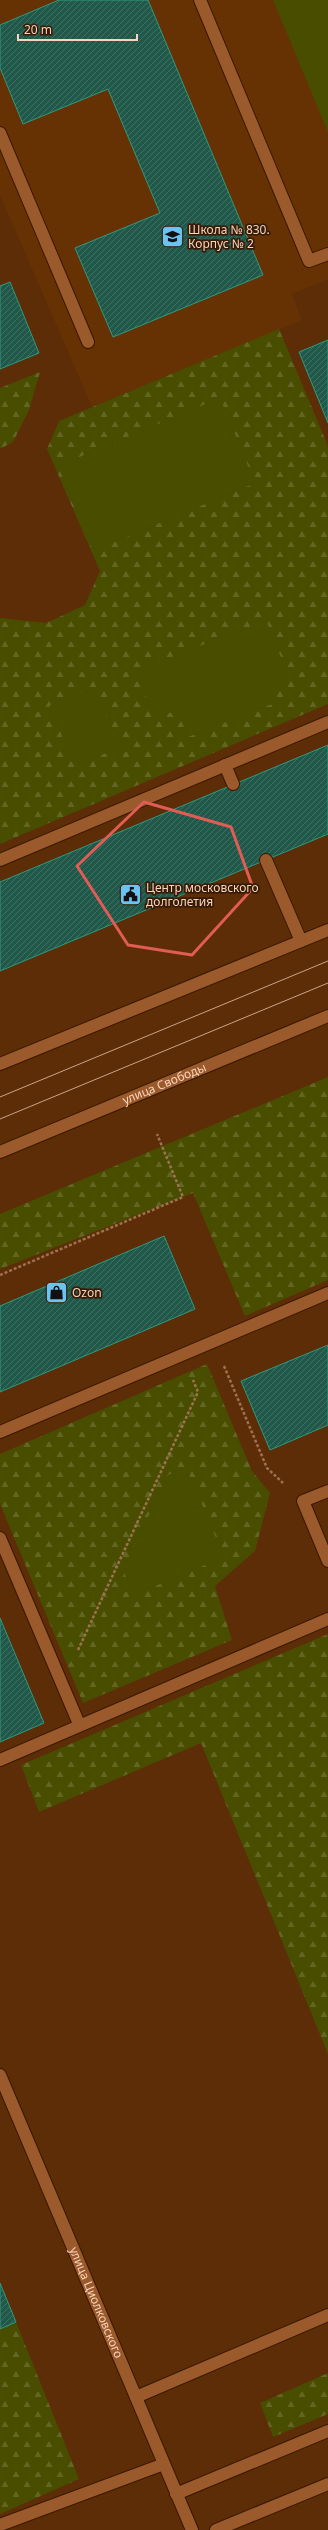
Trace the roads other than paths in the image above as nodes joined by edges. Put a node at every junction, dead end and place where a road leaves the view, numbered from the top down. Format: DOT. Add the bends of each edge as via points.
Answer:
graph roads {
  1 [pos="200,0"];
  2 [pos="0,133"];
  3 [pos="328,254"];
  4 [pos="88,342"];
  5 [pos="328,722"];
  6 [pos="225,765"];
  7 [pos="233,784"];
  8 [pos="0,860"];
  9 [pos="266,860"];
  10 [pos="328,930"];
  11 [pos="301,941"];
  12 [pos="328,1016"];
  13 [pos="0,1064"];
  14 [pos="0,1152"];
  15 [pos="328,1293"];
  16 [pos="0,1432"];
  17 [pos="328,1491"];
  18 [pos="0,1538"];
  19 [pos="328,1561"];
  20 [pos="328,1619"];
  21 [pos="79,1724"];
  22 [pos="0,1760"];
  23 [pos="0,2075"];
  24 [pos="328,2315"];
  25 [pos="136,2397"];
  26 [pos="328,2431"];
  27 [pos="164,2464"];
  28 [pos="328,2484"];
  29 [pos="176,2494"];
  30 [pos="0,2525"];
  31 [pos="192,2530"];
  32 [pos="216,2530"];
  1 -- 3 [label="main road" via="309,261"];
  2 -- 4 [label="main road"];
  5 -- 6 [label="main road"];
  6 -- 7 [label="main road"];
  6 -- 8 [label="main road"];
  9 -- 11 [label="main road"];
  10 -- 11 [label="main road"];
  11 -- 13 [label="main road"];
  12 -- 14 [label="main road, улица Свободы"];
  15 -- 16 [label="main road"];
  17 -- 19 [label="main road" via="302,1502"];
  18 -- 21 [label="main road"];
  20 -- 21 [label="main road"];
  21 -- 22 [label="main road"];
  23 -- 25 [label="main road, улица Циолковского"];
  24 -- 25 [label="main road"];
  25 -- 27 [label="main road, улица Циолковского"];
  26 -- 29 [label="main road"];
  27 -- 29 [label="main road, улица Циолковского"];
  27 -- 30 [label="main road"];
  28 -- 32 [label="main road"];
  29 -- 31 [label="main road, улица Циолковского"];
}
